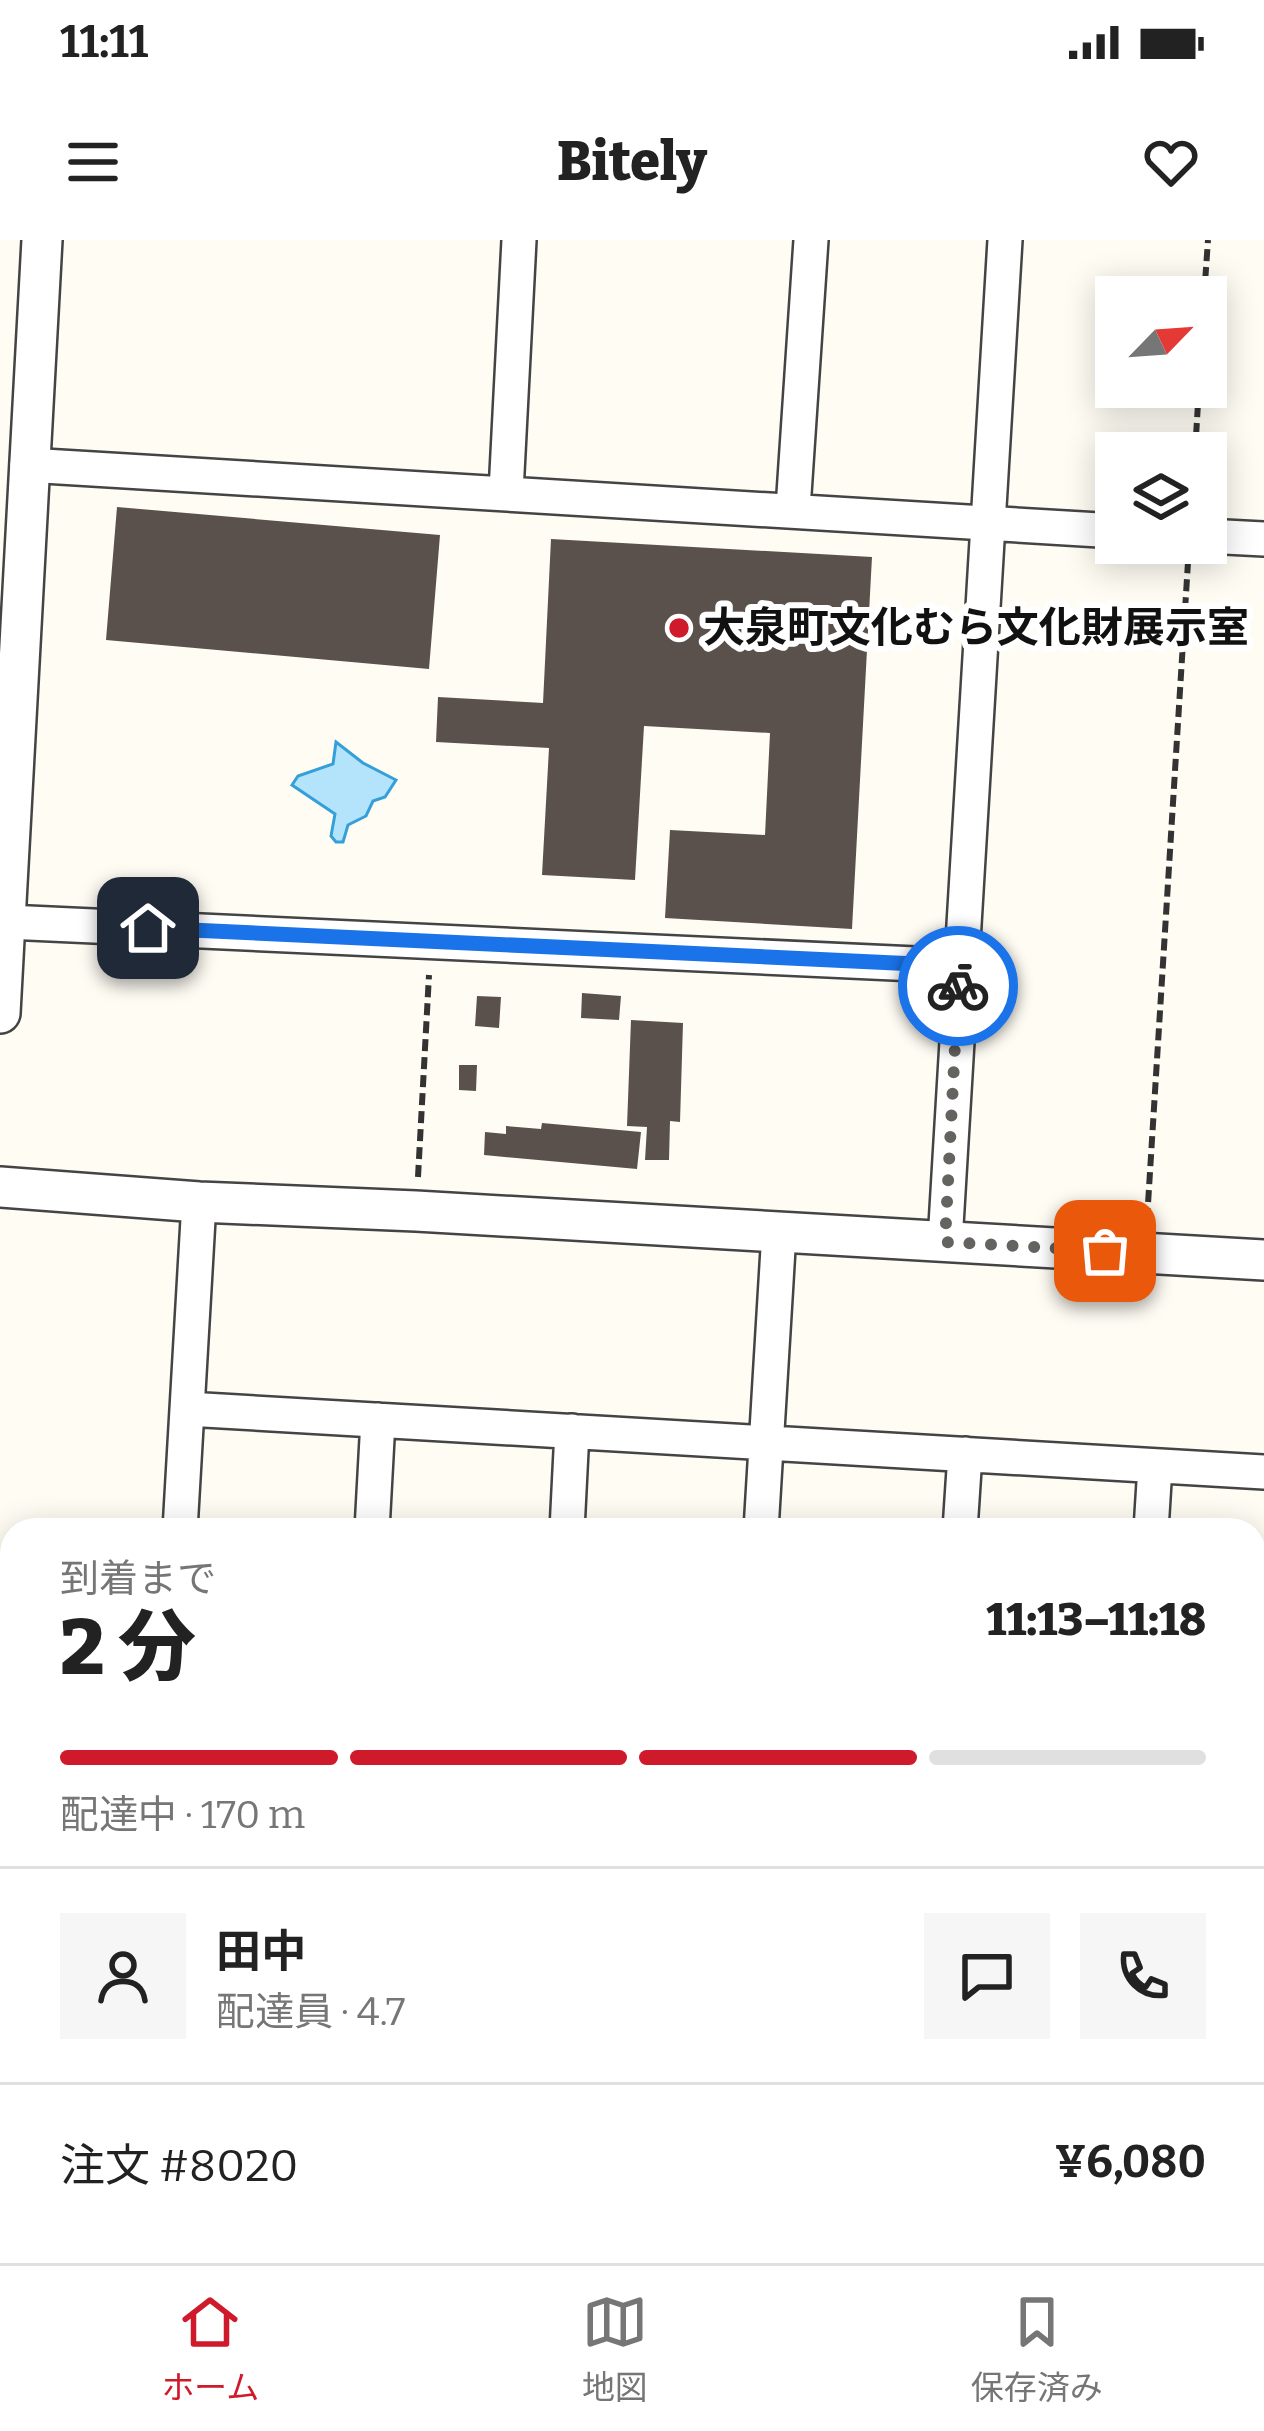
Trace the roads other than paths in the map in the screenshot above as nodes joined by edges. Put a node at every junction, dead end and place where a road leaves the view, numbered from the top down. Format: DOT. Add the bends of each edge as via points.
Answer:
graph roads {
  1 [pos="42,240"];
  2 [pos="519,240"];
  3 [pos="811,240"];
  4 [pos="1005,240"];
  5 [pos="27,465"];
  6 [pos="506,492"];
  7 [pos="793,509"];
  8 [pos="988,524"];
  9 [pos="1095,530"];
  10 [pos="1227,537"];
  11 [pos="1264,539"];
  12 [pos="9,630"];
  13 [pos="7,922"];
  14 [pos="959,966"];
  15 [pos="0,1013"];
  16 [pos="0,1187"];
  17 [pos="199,1202"];
  18 [pos="779,1232"];
  19 [pos="945,1242"];
  20 [pos="1264,1260"];
  21 [pos="187,1409"];
  22 [pos="377,1420"];
  23 [pos="572,1431"];
  24 [pos="766,1443"];
  25 [pos="964,1454"];
  26 [pos="1155,1466"];
  27 [pos="1264,1472"];
  28 [pos="181,1518"];
  29 [pos="373,1518"];
  30 [pos="568,1518"];
  31 [pos="762,1518"];
  32 [pos="961,1518"];
  33 [pos="1152,1518"];
  1 -- 5 [label="street"];
  2 -- 6 [label="street"];
  3 -- 7 [label="street"];
  4 -- 8 [label="street"];
  5 -- 6 [label="street"];
  5 -- 12 [label="street"];
  6 -- 7 [label="street"];
  7 -- 8 [label="street"];
  8 -- 9 [label="street"];
  8 -- 14 [label="street"];
  10 -- 11 [label="street"];
  12 -- 13 [label="street"];
  13 -- 14 [label="street"];
  13 -- 15 [label="street"];
  14 -- 19 [label="street"];
  16 -- 17 [label="street"];
  17 -- 18 [label="street"];
  17 -- 21 [label="street"];
  18 -- 19 [label="street"];
  18 -- 24 [label="street"];
  19 -- 20 [label="street"];
  21 -- 22 [label="street"];
  21 -- 28 [label="street"];
  22 -- 23 [label="street"];
  22 -- 29 [label="street"];
  23 -- 24 [label="street"];
  23 -- 30 [label="street"];
  24 -- 25 [label="street"];
  24 -- 31 [label="street"];
  25 -- 26 [label="street"];
  25 -- 32 [label="street"];
  26 -- 27 [label="street"];
  26 -- 33 [label="street"];
}
